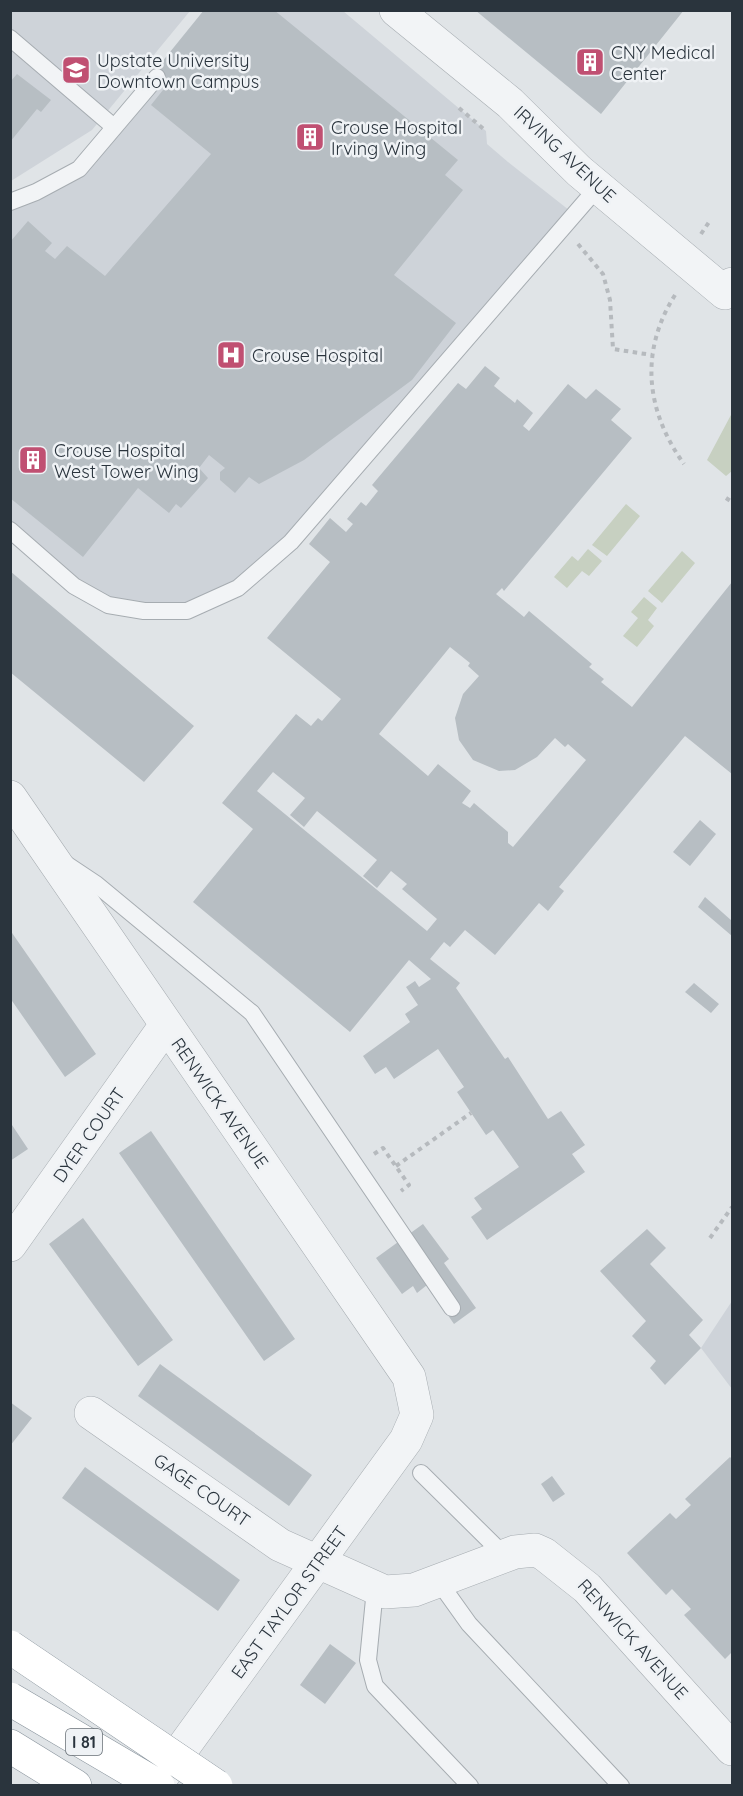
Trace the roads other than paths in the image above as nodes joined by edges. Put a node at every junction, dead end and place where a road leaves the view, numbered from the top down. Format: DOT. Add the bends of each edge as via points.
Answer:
graph roads {
  1 [pos="396,10"];
  2 [pos="10,38"];
  3 [pos="158,77"];
  4 [pos="114,127"];
  5 [pos="598,187"];
  6 [pos="10,202"];
  7 [pos="730,292"];
  8 [pos="10,530"];
  9 [pos="10,797"];
  10 [pos="49,851"];
  11 [pos="166,1025"];
  12 [pos="10,1245"];
  13 [pos="452,1308"];
  14 [pos="91,1413"];
  15 [pos="417,1415"];
  16 [pos="421,1473"];
  17 [pos="504,1555"];
  18 [pos="317,1563"];
  19 [pos="439,1582"];
  20 [pos="375,1589"];
  21 [pos="10,1647"];
  22 [pos="10,1699"];
  23 [pos="10,1717"];
  24 [pos="10,1746"];
  25 [pos="732,1749"];
  26 [pos="10,1760"];
  27 [pos="62,1777"];
  28 [pos="127,1785"];
  29 [pos="157,1785"];
  30 [pos="216,1785"];
  31 [pos="470,1785"];
  32 [pos="621,1785"];
  1 -- 5 [label="street, IRVING AVENUE" via="510,103"];
  2 -- 4 [label="lane"];
  3 -- 4 [label="lane"];
  4 -- 6 [label="lane" via="79,170"];
  5 -- 7 [label="street, IRVING AVENUE"];
  5 -- 8 [label="lane" via="291,542 238,588 187,611 144,611 108,605 74,586"];
  9 -- 10 [label="street, RENWICK AVENUE"];
  10 -- 11 [label="street, RENWICK AVENUE"];
  10 -- 13 [label="lane" via="96,884 252,1013"];
  11 -- 12 [label="street, DYER COURT"];
  11 -- 15 [label="street, RENWICK AVENUE" via="409,1377"];
  14 -- 18 [label="street, GAGE COURT" via="280,1545"];
  15 -- 18 [label="street, EAST TAYLOR STREET" via="406,1440"];
  16 -- 17 [label="lane"];
  17 -- 19 [label="street, RENWICK AVENUE"];
  17 -- 25 [label="street, RENWICK AVENUE" via="535,1550 574,1575"];
  18 -- 20 [label="street, RENWICK AVENUE"];
  18 -- 29 [label="street, EAST TAYLOR STREET"];
  19 -- 20 [label="street, RENWICK AVENUE" via="404,1592"];
  19 -- 32 [label="lane" via="469,1624"];
  20 -- 31 [label="lane" via="368,1660 375,1686"];
  21 -- 30 [label="highway, bridge"];
  22 -- 29 [label="highway, I 81, bridge"];
  23 -- 28 [label="street"];
  24 -- 27 [label="highway, I 81"];
  26 -- 27 [label="highway"];
}
